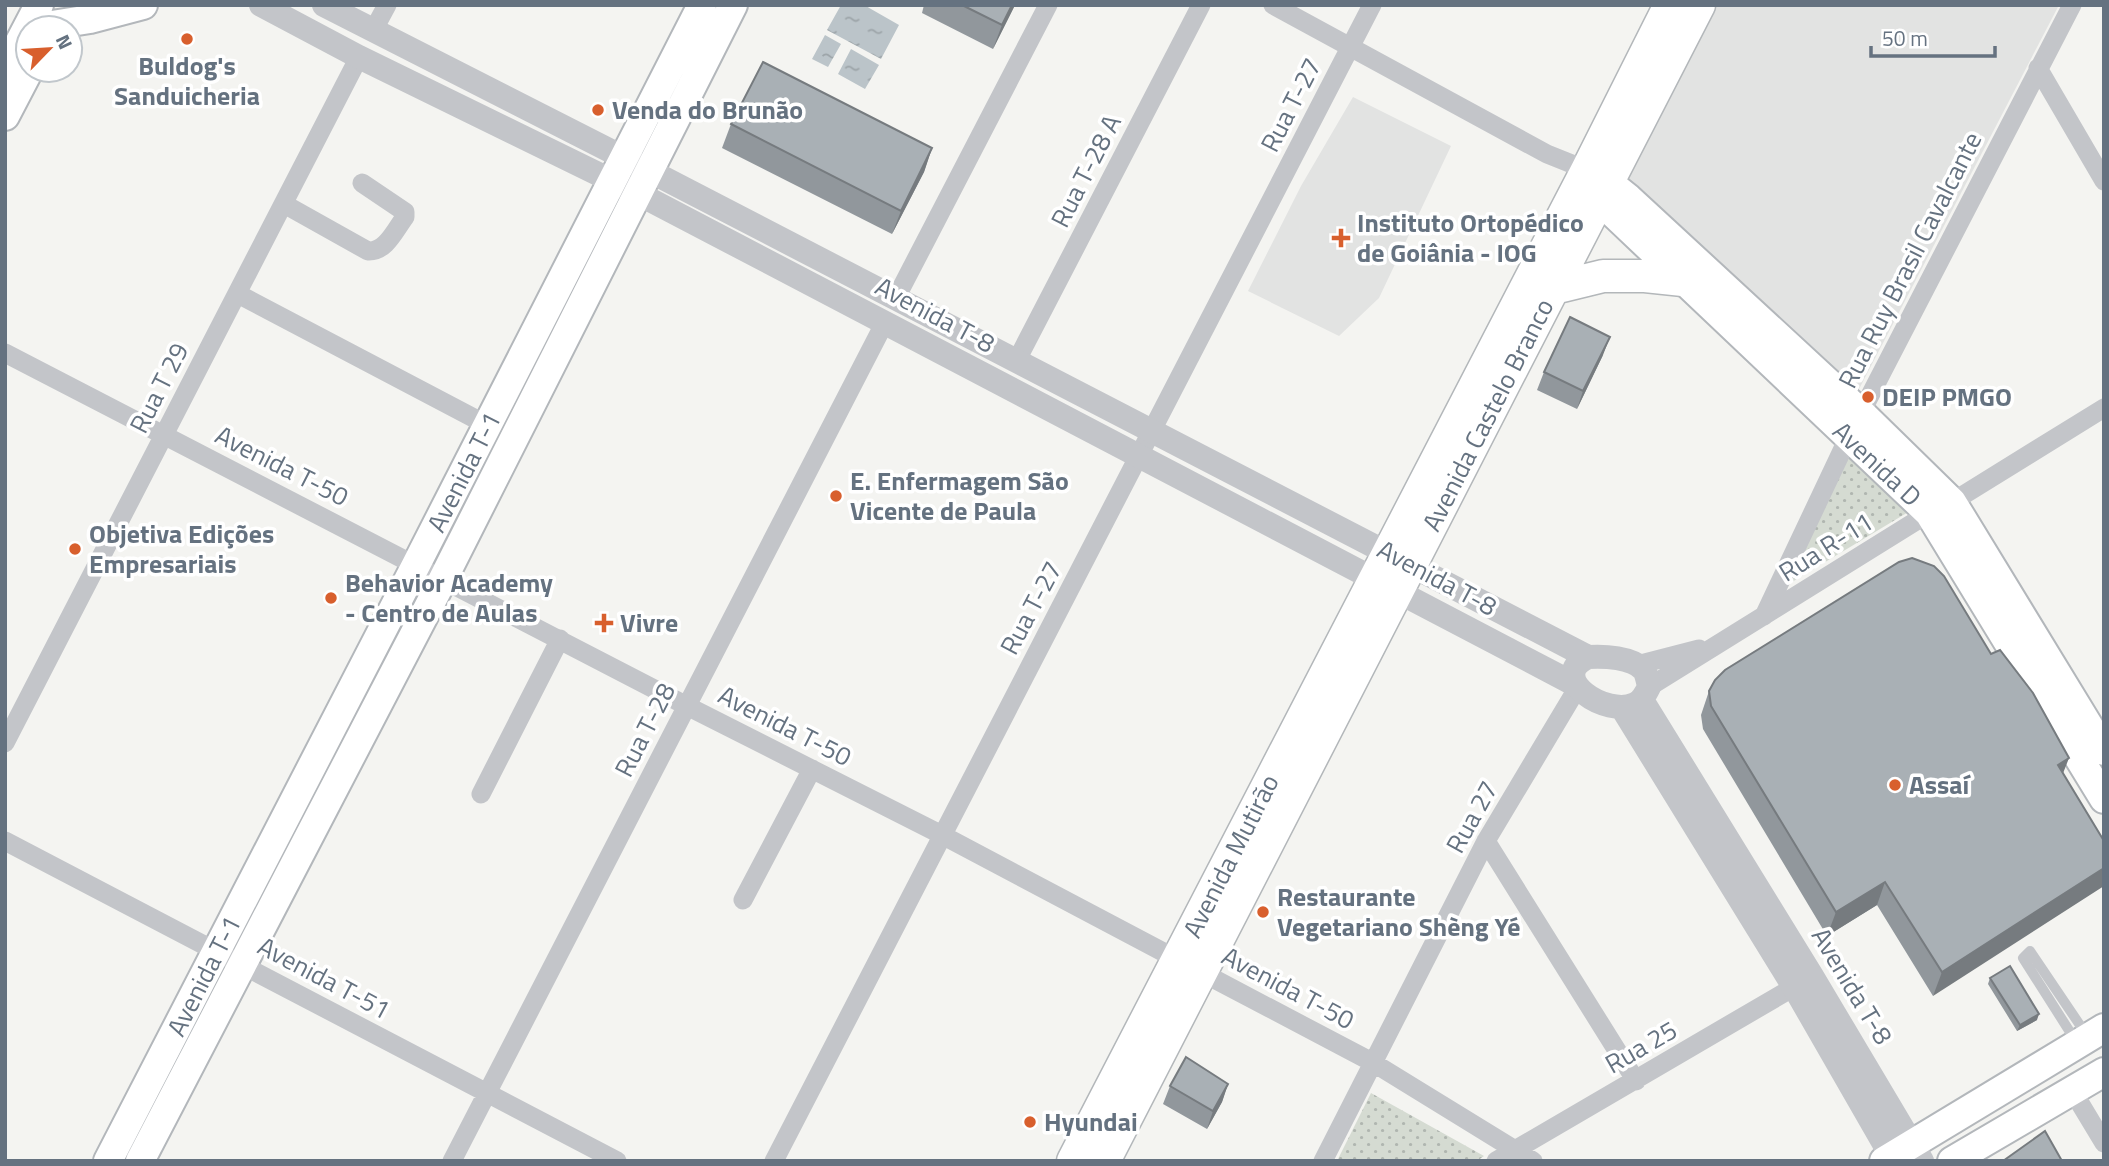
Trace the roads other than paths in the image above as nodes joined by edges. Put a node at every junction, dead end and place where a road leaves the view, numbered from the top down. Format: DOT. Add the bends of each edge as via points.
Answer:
graph roads {
  1 [pos="143,5"];
  2 [pos="261,5"];
  3 [pos="324,5"];
  4 [pos="387,5"];
  5 [pos="702,5"];
  6 [pos="733,5"];
  7 [pos="1048,5"];
  8 [pos="1201,5"];
  9 [pos="1273,5"];
  10 [pos="1372,5"];
  11 [pos="1670,5"];
  12 [pos="1699,5"];
  13 [pos="2072,5"];
  14 [pos="84,19"];
  15 [pos="373,31"];
  16 [pos="1351,46"];
  17 [pos="359,57"];
  18 [pos="2038,68"];
  19 [pos="22,84"];
  20 [pos="5,116"];
  21 [pos="617,169"];
  22 [pos="643,181"];
  23 [pos="2104,181"];
  24 [pos="362,183"];
  25 [pos="1593,184"];
  26 [pos="284,204"];
  27 [pos="1683,280"];
  28 [pos="1554,288"];
  29 [pos="238,294"];
  30 [pos="896,298"];
  31 [pos="885,323"];
  32 [pos="5,353"];
  33 [pos="1017,360"];
  34 [pos="2104,408"];
  35 [pos="487,425"];
  36 [pos="1855,426"];
  37 [pos="1154,431"];
  38 [pos="164,435"];
  39 [pos="1140,456"];
  40 [pos="1940,507"];
  41 [pos="416,565"];
  42 [pos="1393,571"];
  43 [pos="443,579"];
  44 [pos="1764,616"];
  45 [pos="560,639"];
  46 [pos="1720,644"];
  47 [pos="1588,657"];
  48 [pos="1637,665"];
  49 [pos="1584,692"];
  50 [pos="1638,698"];
  51 [pos="687,706"];
  52 [pos="2099,734"];
  53 [pos="5,743"];
  54 [pos="812,769"];
  55 [pos="481,794"];
  56 [pos="2104,799"];
  57 [pos="942,835"];
  58 [pos="5,841"];
  59 [pos="1486,841"];
  60 [pos="1474,864"];
  61 [pos="1508,874"];
  62 [pos="743,900"];
  63 [pos="216,951"];
  64 [pos="242,965"];
  65 [pos="1189,965"];
  66 [pos="1803,981"];
  67 [pos="2090,1036"];
  68 [pos="1372,1062"];
  69 [pos="2104,1072"];
  70 [pos="1636,1081"];
  71 [pos="2072,1090"];
  72 [pos="487,1093"];
  73 [pos="2104,1143"];
  74 [pos="1516,1149"];
  75 [pos="1901,1157"];
  76 [pos="108,1161"];
  77 [pos="140,1161"];
  78 [pos="452,1161"];
  79 [pos="617,1161"];
  80 [pos="774,1161"];
  81 [pos="1073,1161"];
  82 [pos="1104,1161"];
  83 [pos="1323,1161"];
  84 [pos="1496,1161"];
  85 [pos="1533,1161"];
  86 [pos="1952,1161"];
  1 -- 14 [label="main road"];
  2 -- 17 [label="street, Avenida T-8"];
  3 -- 15 [label="street, Avenida T-8"];
  4 -- 15 [label="street"];
  5 -- 21 [label="main road, Avenida T-1"];
  6 -- 22 [label="main road, Avenida T-1"];
  7 -- 30 [label="street"];
  8 -- 33 [label="street, Rua T-28 A"];
  9 -- 16 [label="street"];
  10 -- 16 [label="street, Rua T-27"];
  11 -- 25 [label="main road, Avenida Castelo Branco"];
  12 -- 25 [label="main road, Avenida Castelo Branco"];
  13 -- 18 [label="street, Rua Ruy Brasil Cavalcante"];
  15 -- 21 [label="street, Avenida T-8"];
  16 -- 25 [label="street"];
  16 -- 37 [label="street, Rua T-27"];
  17 -- 21 [label="street, Avenida T-8"];
  17 -- 26 [label="street, Rua T 29"];
  18 -- 23 [label="street"];
  18 -- 36 [label="street, Rua Ruy Brasil Cavalcante"];
  19 -- 20 [label="main road"];
  21 -- 22 [label="street, Avenida T-8"];
  21 -- 35 [label="main road, Avenida T-1"];
  22 -- 30 [label="street, Avenida T-8"];
  22 -- 31 [label="street, Avenida T-8"];
  22 -- 43 [label="main road, Avenida T-1"];
  24 -- 26 [label="street" via="405,212 384,246 374,251"];
  25 -- 27 [label="main road, Avenida D"];
  25 -- 28 [label="main road, Avenida Castelo Branco"];
  25 -- 36 [label="main road, Avenida D"];
  25 -- 42 [label="main road, Avenida Castelo Branco"];
  26 -- 29 [label="street, Rua T 29"];
  27 -- 28 [label="main road" via="1603,276"];
  27 -- 36 [label="main road, Avenida D"];
  28 -- 42 [label="main road, Avenida Castelo Branco"];
  29 -- 35 [label="street"];
  29 -- 38 [label="street, Rua T 29"];
  30 -- 33 [label="street, Avenida T-8"];
  31 -- 39 [label="street, Avenida T-8"];
  31 -- 51 [label="street, Rua T-28"];
  32 -- 38 [label="street, Avenida T-50"];
  33 -- 37 [label="street, Avenida T-8"];
  34 -- 40 [label="street, Rua R-11"];
  35 -- 41 [label="main road, Avenida T-1"];
  36 -- 40 [label="main road, Avenida D"];
  36 -- 44 [label="street, Rua Ruy Brasil Cavalcante"];
  37 -- 39 [label="street, Rua T-27"];
  37 -- 42 [label="street, Avenida T-8"];
  38 -- 41 [label="street, Avenida T-50"];
  38 -- 53 [label="street, Rua T 29"];
  39 -- 42 [label="street, Avenida T-8"];
  39 -- 57 [label="street, Rua T-27"];
  40 -- 44 [label="street, Rua R-11"];
  40 -- 52 [label="main road, Avenida D"];
  40 -- 56 [label="main road, Avenida D"];
  41 -- 43 [label="street, Avenida T-50"];
  41 -- 63 [label="main road, Avenida T-1"];
  42 -- 47 [label="street, Avenida T-8"];
  42 -- 49 [label="street, Avenida T-8"];
  42 -- 65 [label="main road, Avenida Mutirão"];
  43 -- 45 [label="street, Avenida T-50"];
  43 -- 64 [label="main road, Avenida T-1"];
  44 -- 46 [label="street, Rua R-11"];
  45 -- 51 [label="street, Avenida T-50"];
  45 -- 55 [label="street"];
  46 -- 48 [label="street, Rua R-11"];
  46 -- 50 [label="street, Rua R-11"];
  47 -- 48 [label="street"];
  47 -- 49 [label="street" via="1579,661 1573,676"];
  48 -- 50 [label="street, Avenida T-8" via="1645,672"];
  49 -- 50 [label="street, Avenida T-8"];
  49 -- 59 [label="street, Rua 27" via="1555,725"];
  50 -- 66 [label="street, Avenida T-8"];
  51 -- 54 [label="street, Avenida T-50"];
  51 -- 72 [label="street, Rua T-28"];
  54 -- 57 [label="street, Avenida T-50"];
  54 -- 62 [label="street"];
  57 -- 65 [label="street, Avenida T-50"];
  57 -- 80 [label="street, Rua T-27"];
  58 -- 63 [label="street, Avenida T-51"];
  59 -- 60 [label="street, Rua 27"];
  59 -- 61 [label="street"];
  60 -- 61 [label="street"];
  60 -- 68 [label="street, Rua 27"];
  61 -- 70 [label="street"];
  63 -- 64 [label="street, Avenida T-51"];
  63 -- 76 [label="main road, Avenida T-1"];
  64 -- 72 [label="street, Avenida T-51"];
  64 -- 77 [label="main road, Avenida T-1"];
  65 -- 68 [label="street, Avenida T-50"];
  65 -- 81 [label="main road, Avenida Mutirão"];
  65 -- 82 [label="main road, Avenida Mutirão"];
  66 -- 70 [label="street, Rua 25"];
  66 -- 75 [label="street, Avenida T-8"];
  67 -- 67 [label="lane" via="2023,958 2030,951"];
  67 -- 75 [label="main road"];
  68 -- 74 [label="street, Avenida T-50"];
  68 -- 83 [label="street, Rua 27"];
  69 -- 71 [label="main road"];
  70 -- 74 [label="street, Rua 25"];
  71 -- 73 [label="street"];
  71 -- 86 [label="main road"];
  72 -- 78 [label="street, Rua T-28"];
  72 -- 79 [label="street, Avenida T-51"];
  74 -- 84 [label="street, Rua 25"];
  74 -- 85 [label="street, Avenida T-50"];
}
